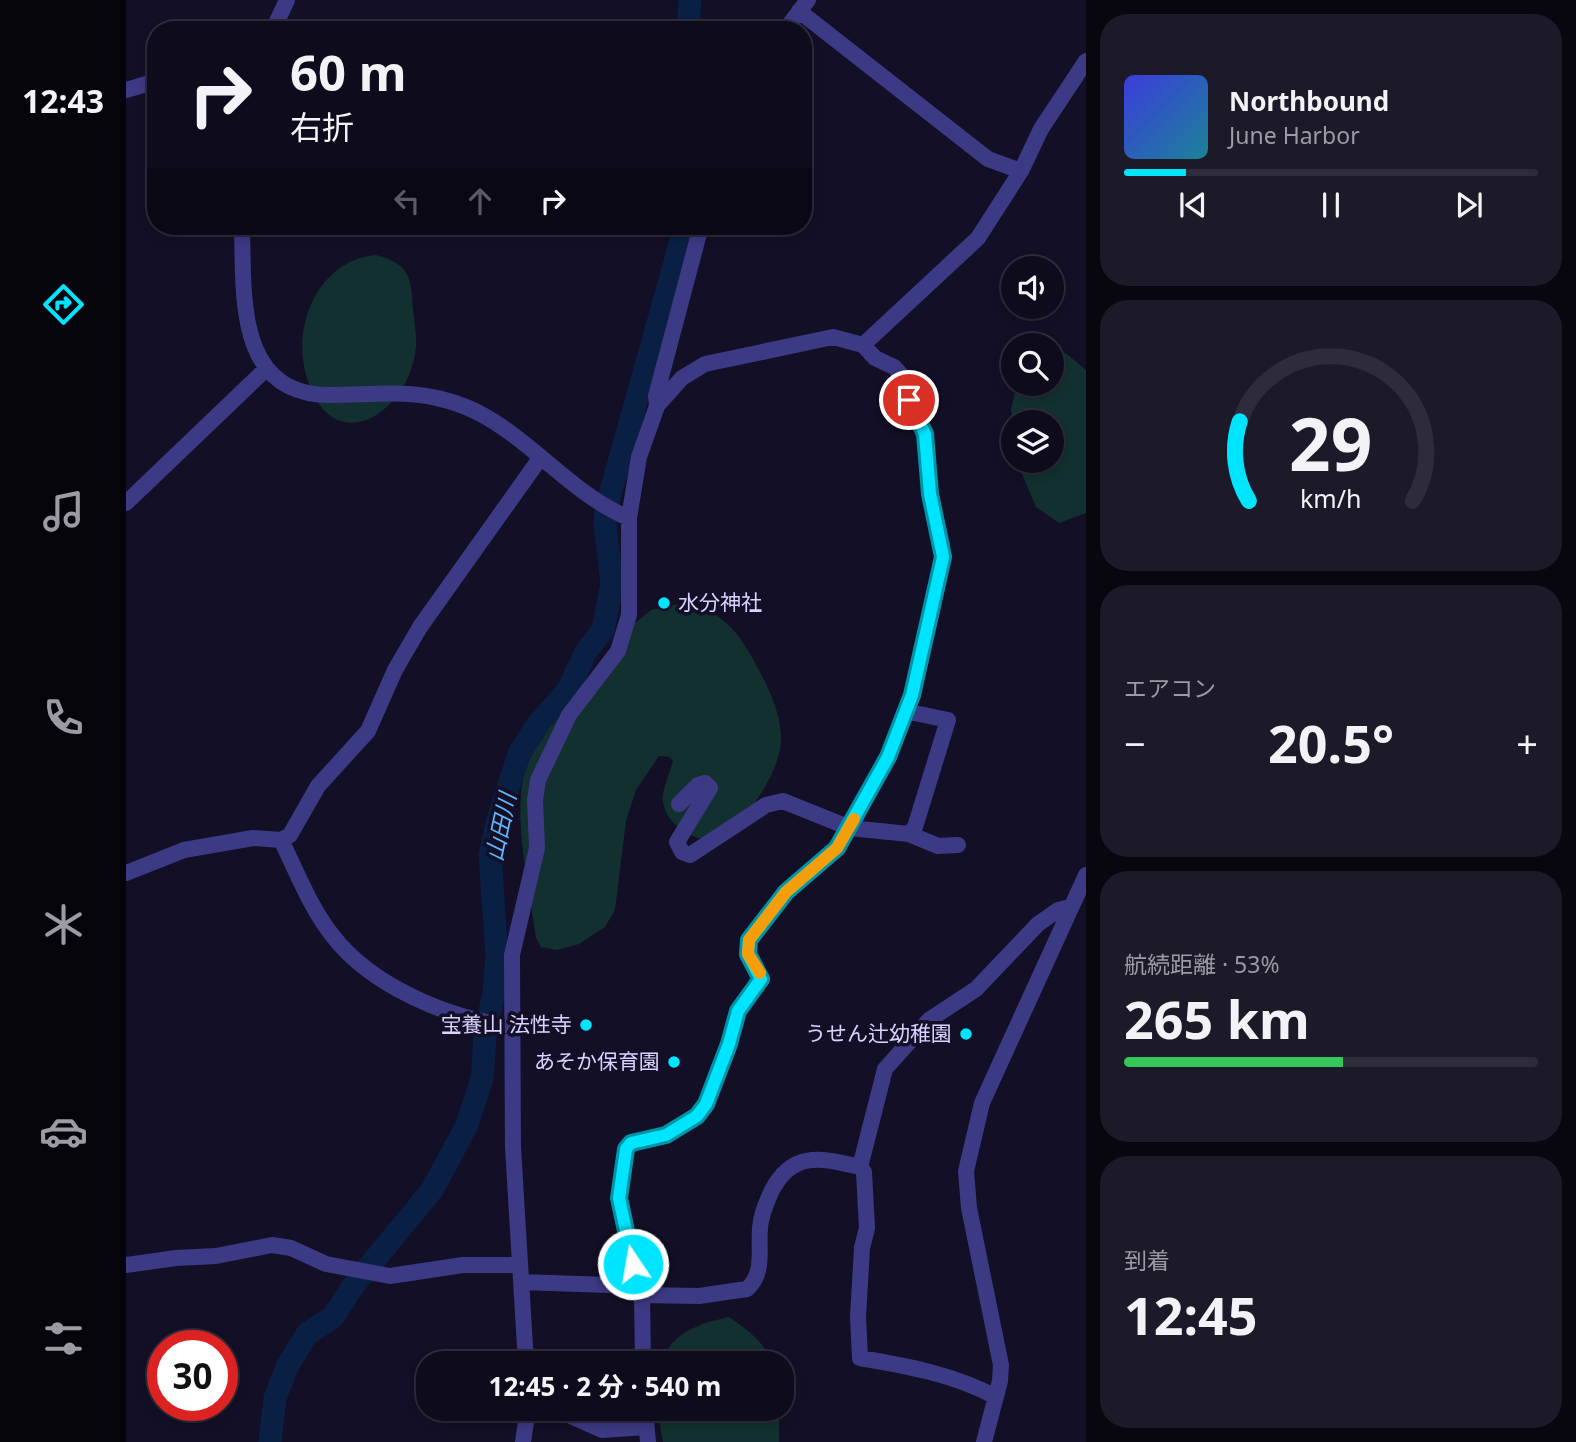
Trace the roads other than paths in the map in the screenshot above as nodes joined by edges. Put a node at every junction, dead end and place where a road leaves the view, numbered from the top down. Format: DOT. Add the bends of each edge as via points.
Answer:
graph roads {
  1 [pos="287,0"];
  2 [pos="804,5"];
  3 [pos="277,21"];
  4 [pos="792,21"];
  5 [pos="1086,61"];
  6 [pos="147,84"];
  7 [pos="126,90"];
  8 [pos="1021,171"];
  9 [pos="243,235"];
  10 [pos="700,235"];
  11 [pos="863,345"];
  12 [pos="266,369"];
  13 [pos="657,405"];
  14 [pos="541,457"];
  15 [pos="126,503"];
  16 [pos="625,516"];
  17 [pos="905,711"];
  18 [pos="679,804"];
  19 [pos="850,828"];
  20 [pos="909,835"];
  21 [pos="281,840"];
  22 [pos="958,845"];
  23 [pos="126,873"];
  24 [pos="1086,875"];
  25 [pos="1070,907"];
  26 [pos="507,1026"];
  27 [pos="859,1167"];
  28 [pos="126,1265"];
  29 [pos="520,1265"];
  30 [pos="521,1282"];
  31 [pos="639,1290"];
  32 [pos="525,1351"];
  33 [pos="642,1351"];
  34 [pos="996,1397"];
  35 [pos="526,1421"];
  36 [pos="582,1421"];
  37 [pos="647,1435"];
  38 [pos="523,1442"];
  39 [pos="984,1442"];
  1 -- 3 [label="street"];
  2 -- 4 [label="street"];
  2 -- 8 [label="street" via="988,159"];
  5 -- 8 [label="street" via="1041,129"];
  6 -- 7 [label="street"];
  8 -- 11 [label="street" via="978,238"];
  9 -- 12 [label="street" via="248,325 256,356"];
  10 -- 13 [label="street"];
  11 -- 13 [label="street" via="822,337 705,364 682,378"];
  11 -- 17 [label="street" via="905,379 925,434 930,494 942,544 930,619"];
  12 -- 14 [label="street" via="283,382 315,394 411,392 442,398 492,420"];
  12 -- 15 [label="street"];
  13 -- 16 [label="street"];
  14 -- 16 [label="street"];
  14 -- 21 [label="street" via="420,627 368,731 318,786 290,835"];
  16 -- 26 [label="street" via="626,630 618,650 569,715 538,780 536,855 512,955"];
  17 -- 19 [label="street" via="888,757"];
  17 -- 20 [label="street" via="948,720"];
  18 -- 19 [label="street" via="698,785 705,783 709,788 677,842 682,852 690,855 774,802 792,803"];
  19 -- 20 [label="street"];
  19 -- 31 [label="street" via="837,848 786,892 749,940 748,954 761,979 738,1011 706,1104 676,1129 631,1143 626,1149 619,1198"];
  20 -- 22 [label="street" via="937,846"];
  21 -- 23 [label="street" via="253,838 184,850"];
  21 -- 26 [label="street" via="334,938 395,987"];
  24 -- 25 [label="street"];
  25 -- 27 [label="street" via="1038,924 976,989 929,1020 885,1069"];
  25 -- 34 [label="street" via="982,1103 966,1171 969,1208 1001,1365"];
  26 -- 29 [label="street"];
  27 -- 31 [label="street" via="814,1159 798,1163 779,1178 762,1210 759,1273 747,1289 699,1297"];
  27 -- 34 [label="street" via="864,1172 867,1228 858,1317 860,1358 921,1369"];
  28 -- 29 [label="street" via="272,1245 342,1268 390,1276 463,1265"];
  29 -- 30 [label="street"];
  30 -- 31 [label="street"];
  30 -- 32 [label="street"];
  31 -- 33 [label="street"];
  34 -- 39 [label="street"];
  35 -- 38 [label="street"];
  36 -- 37 [label="street" via="602,1430"];
}
